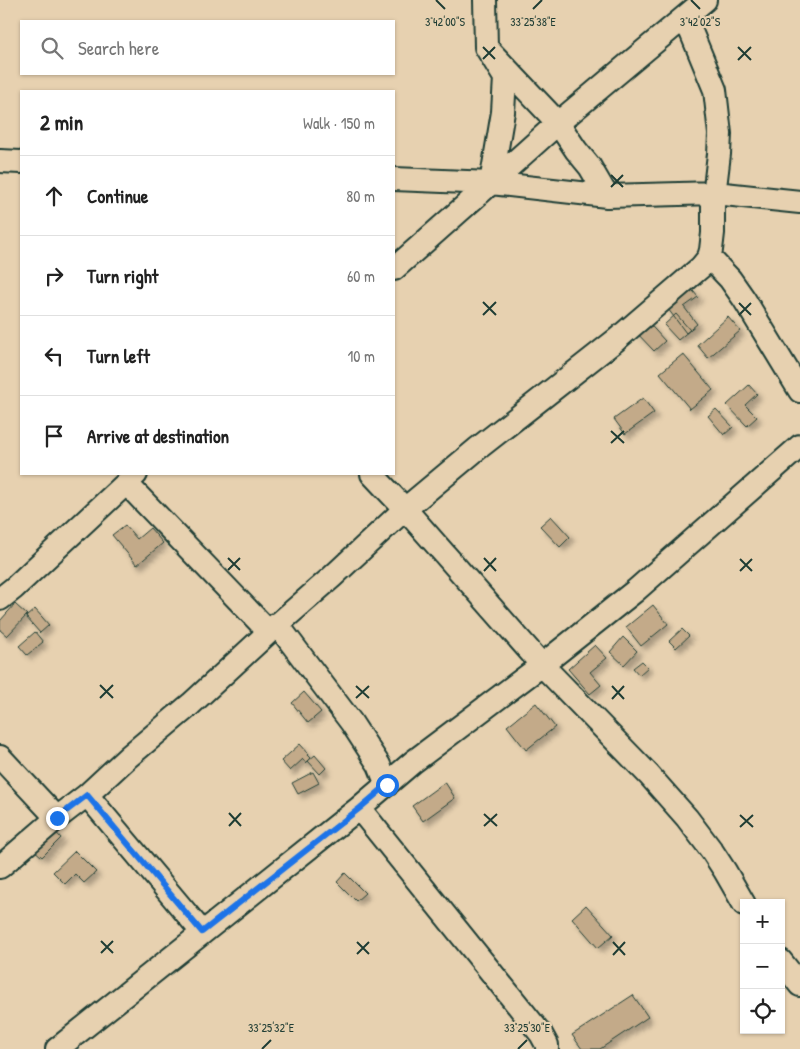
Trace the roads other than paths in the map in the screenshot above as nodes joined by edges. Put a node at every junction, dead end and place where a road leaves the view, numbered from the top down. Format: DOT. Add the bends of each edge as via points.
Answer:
graph roads {
  1 [pos="485,0"];
  2 [pos="705,0"];
  3 [pos="685,16"];
  4 [pos="486,47"];
  5 [pos="558,123"];
  6 [pos="0,161"];
  7 [pos="20,162"];
  8 [pos="395,179"];
  9 [pos="491,183"];
  10 [pos="715,193"];
  11 [pos="607,196"];
  12 [pos="800,202"];
  13 [pos="709,257"];
  14 [pos="395,268"];
  15 [pos="800,391"];
  16 [pos="800,446"];
  17 [pos="373,475"];
  18 [pos="131,478"];
  19 [pos="405,509"];
  20 [pos="0,599"];
  21 [pos="273,628"];
  22 [pos="542,665"];
  23 [pos="0,757"];
  24 [pos="387,785"];
  25 [pos="87,795"];
  26 [pos="360,808"];
  27 [pos="57,818"];
  28 [pos="0,867"];
  29 [pos="741,899"];
  30 [pos="202,932"];
  31 [pos="785,966"];
  32 [pos="800,985"];
  33 [pos="57,1049"];
  34 [pos="547,1049"];
  1 -- 4 [label="street"];
  2 -- 3 [label="street"];
  3 -- 5 [label="street"];
  3 -- 10 [label="street" via="715,90 720,134"];
  4 -- 5 [label="street"];
  4 -- 9 [label="street" via="505,78 503,112"];
  5 -- 9 [label="street"];
  5 -- 11 [label="street"];
  6 -- 7 [label="street"];
  8 -- 9 [label="street"];
  9 -- 11 [label="street"];
  9 -- 14 [label="street"];
  10 -- 11 [label="street"];
  10 -- 12 [label="street"];
  10 -- 13 [label="street"];
  13 -- 15 [label="street" via="744,299"];
  13 -- 19 [label="street" via="616,340"];
  16 -- 22 [label="street" via="635,591"];
  17 -- 19 [label="street"];
  18 -- 20 [label="street"];
  18 -- 21 [label="street"];
  19 -- 21 [label="street"];
  19 -- 22 [label="street"];
  21 -- 24 [label="street" via="350,722 379,765"];
  21 -- 25 [label="street"];
  22 -- 24 [label="street"];
  22 -- 29 [label="street" via="687,818"];
  23 -- 27 [label="street"];
  24 -- 26 [label="street"];
  25 -- 27 [label="street"];
  25 -- 30 [label="street"];
  26 -- 30 [label="street"];
  26 -- 34 [label="street" via="541,1034"];
  27 -- 28 [label="street"];
  30 -- 33 [label="street"];
  31 -- 32 [label="street"];
}
